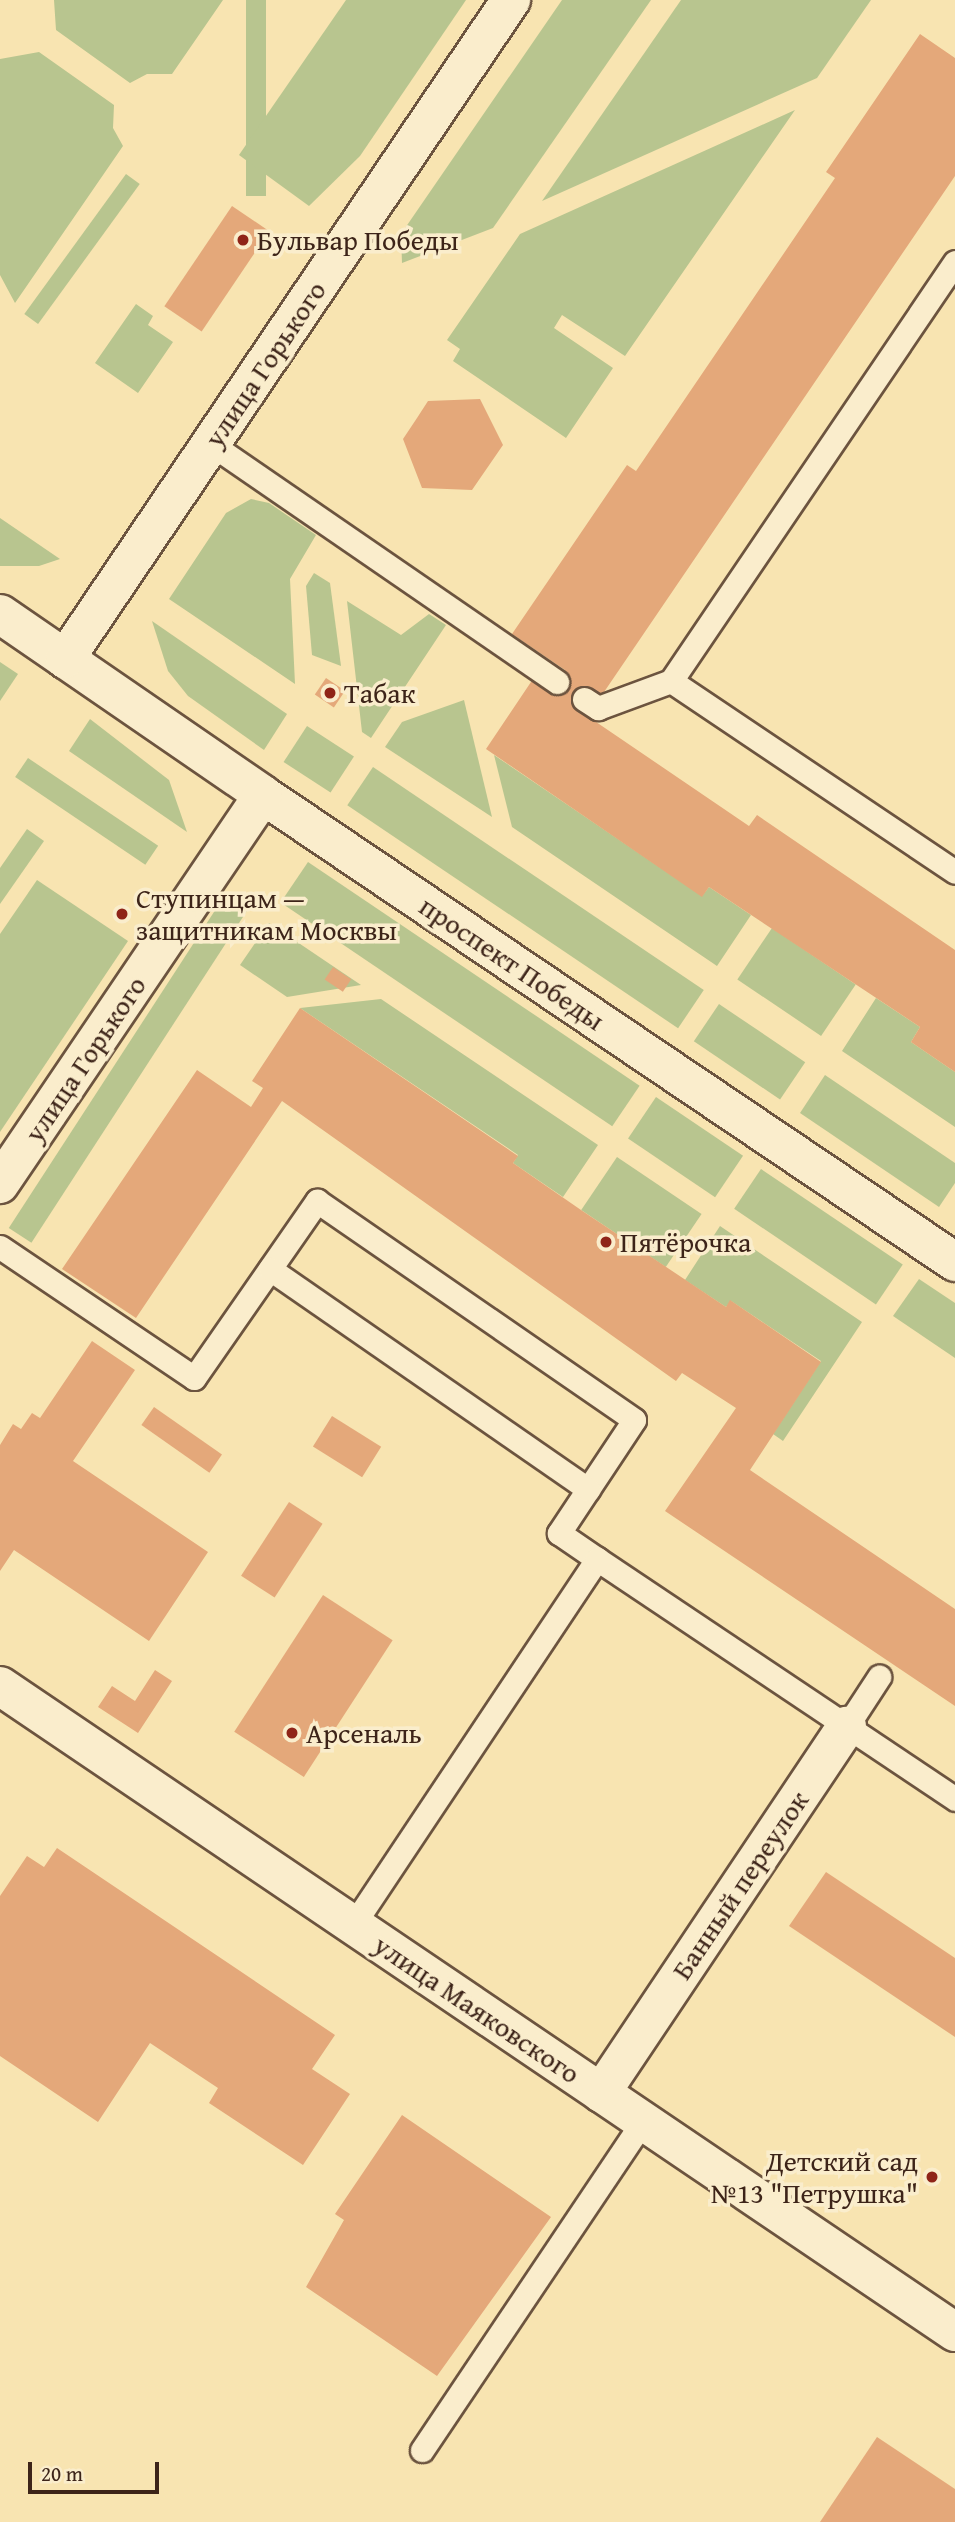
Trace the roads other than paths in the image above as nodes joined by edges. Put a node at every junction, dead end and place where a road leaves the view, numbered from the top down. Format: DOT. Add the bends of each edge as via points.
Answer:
graph roads {
  1 [pos="511,0"];
  2 [pos="955,262"];
  3 [pos="211,443"];
  4 [pos="0,614"];
  5 [pos="65,659"];
  6 [pos="557,681"];
  7 [pos="671,681"];
  8 [pos="584,699"];
  9 [pos="263,795"];
  10 [pos="955,872"];
  11 [pos="0,1184"];
  12 [pos="0,1247"];
  13 [pos="955,1262"];
  14 [pos="270,1269"];
  15 [pos="588,1489"];
  16 [pos="597,1559"];
  17 [pos="878,1677"];
  18 [pos="0,1686"];
  19 [pos="847,1726"];
  20 [pos="955,1798"];
  21 [pos="353,1925"];
  22 [pos="601,2093"];
  23 [pos="643,2121"];
  24 [pos="955,2332"];
  25 [pos="422,2450"];
  1 -- 3 [label="street, улица Горького"];
  2 -- 7 [label="lane"];
  3 -- 5 [label="street, улица Горького"];
  3 -- 6 [label="lane"];
  4 -- 5 [label="street, проспект Победы"];
  5 -- 9 [label="street, проспект Победы"];
  7 -- 8 [label="lane" via="598,708"];
  7 -- 10 [label="lane"];
  9 -- 11 [label="street, улица Горького"];
  9 -- 13 [label="street, проспект Победы"];
  12 -- 14 [label="lane" via="194,1378"];
  14 -- 15 [label="lane"];
  14 -- 15 [label="lane" via="317,1201 607,1401 634,1420"];
  15 -- 16 [label="lane" via="559,1533"];
  16 -- 19 [label="lane"];
  16 -- 21 [label="lane"];
  17 -- 19 [label="lane, Банный переулок"];
  18 -- 21 [label="street, улица Маяковского"];
  19 -- 20 [label="lane"];
  19 -- 22 [label="street, Банный переулок"];
  21 -- 22 [label="street, улица Маяковского"];
  22 -- 23 [label="street, улица Маяковского"];
  23 -- 24 [label="street, улица Маяковского"];
  23 -- 25 [label="lane"];
}
